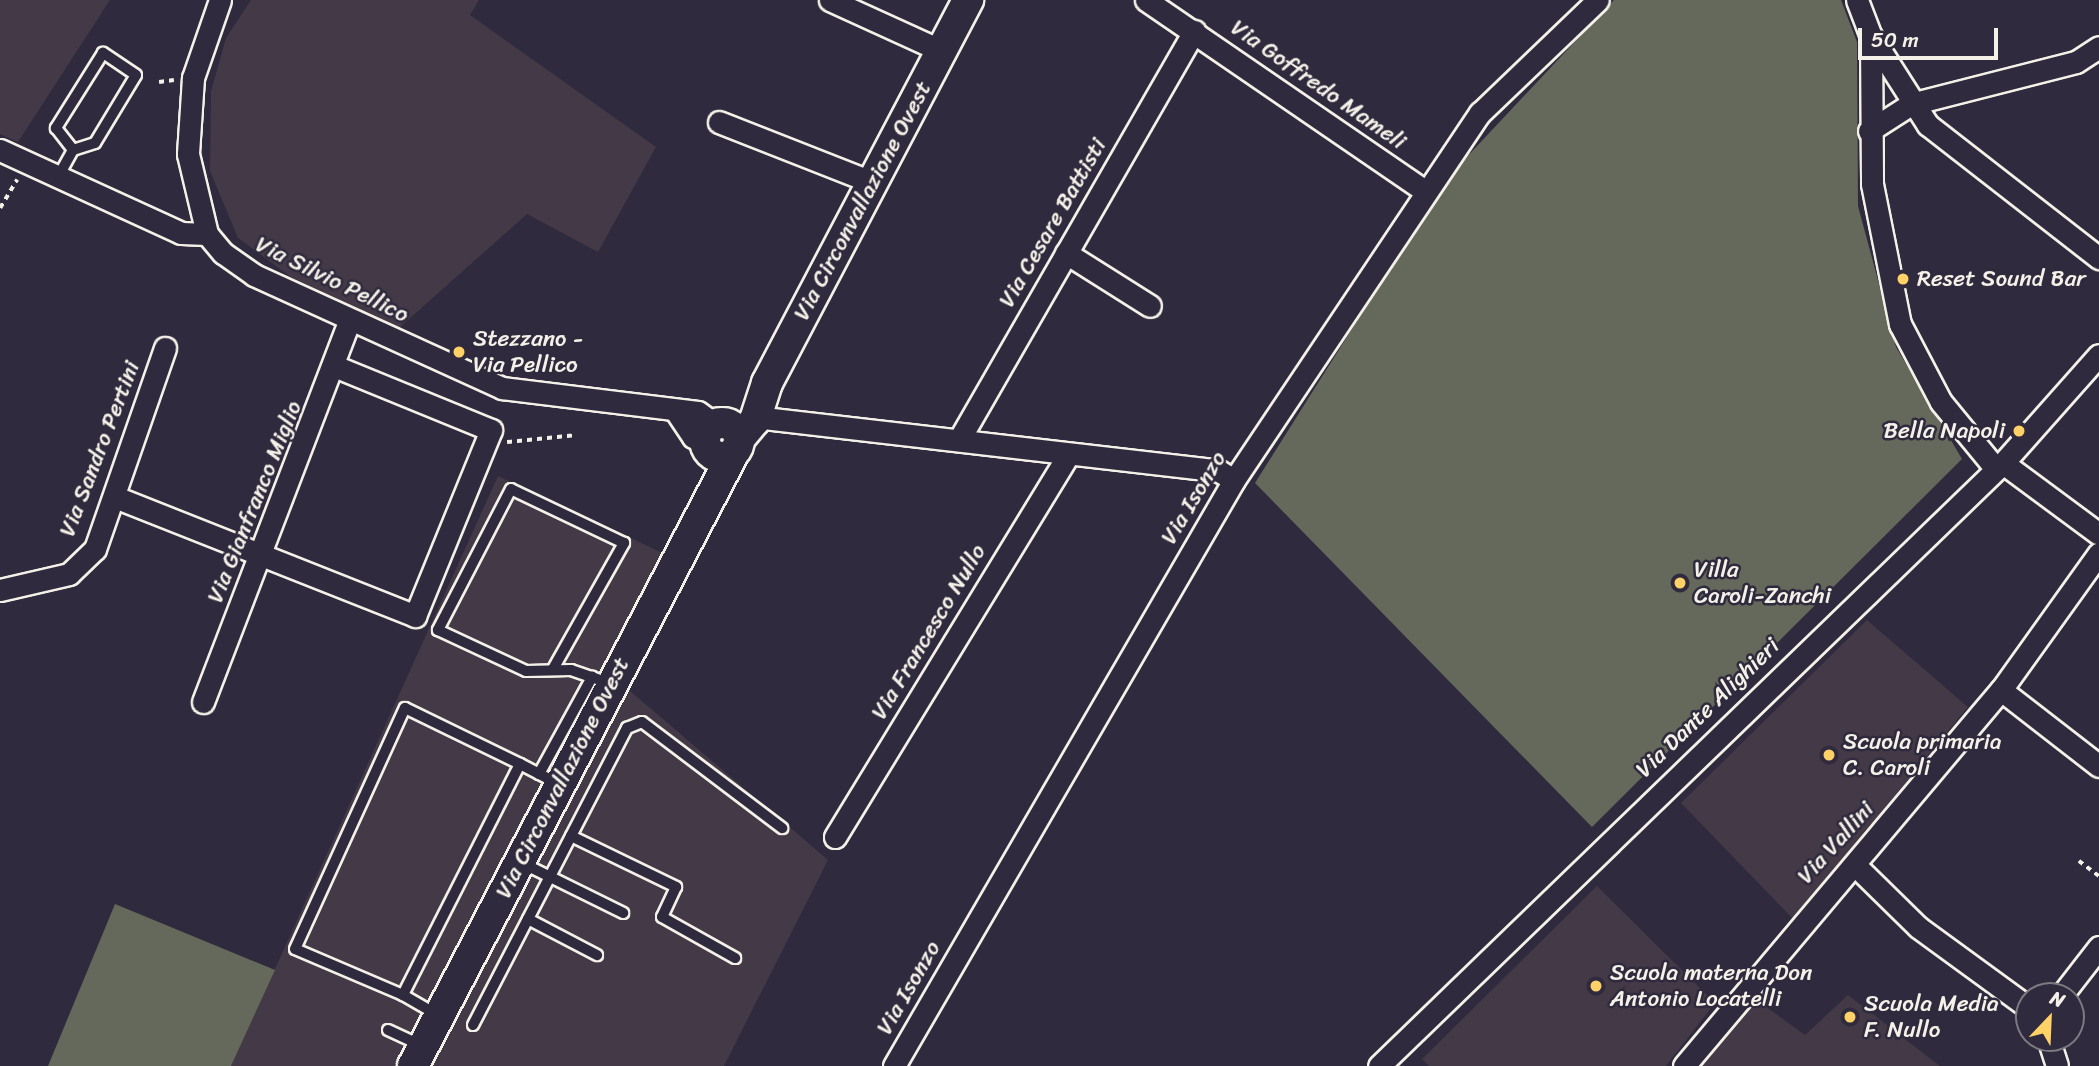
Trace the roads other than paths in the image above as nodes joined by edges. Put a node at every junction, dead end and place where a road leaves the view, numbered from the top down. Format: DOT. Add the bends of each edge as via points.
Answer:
graph roads {
  1 [pos="220,0"];
  2 [pos="830,0"];
  3 [pos="968,0"];
  4 [pos="1146,0"];
  5 [pos="1598,0"];
  6 [pos="1857,0"];
  7 [pos="1194,31"];
  8 [pos="1871,36"];
  9 [pos="2099,47"];
  10 [pos="942,51"];
  11 [pos="1911,104"];
  12 [pos="719,122"];
  13 [pos="1869,131"];
  14 [pos="0,150"];
  15 [pos="73,150"];
  16 [pos="58,177"];
  17 [pos="874,183"];
  18 [pos="1425,191"];
  19 [pos="207,234"];
  20 [pos="1066,253"];
  21 [pos="2099,258"];
  22 [pos="1150,306"];
  23 [pos="350,320"];
  24 [pos="165,348"];
  25 [pos="2099,355"];
  26 [pos="337,367"];
  27 [pos="731,432"];
  28 [pos="959,440"];
  29 [pos="1068,455"];
  30 [pos="1999,466"];
  31 [pos="1234,480"];
  32 [pos="115,497"];
  33 [pos="2099,534"];
  34 [pos="2099,553"];
  35 [pos="262,558"];
  36 [pos="0,590"];
  37 [pos="553,669"];
  38 [pos="601,680"];
  39 [pos="2001,690"];
  40 [pos="203,702"];
  41 [pos="520,764"];
  42 [pos="2099,766"];
  43 [pos="550,779"];
  44 [pos="782,828"];
  45 [pos="571,836"];
  46 [pos="835,837"];
  47 [pos="519,862"];
  48 [pos="1855,864"];
  49 [pos="548,876"];
  50 [pos="623,914"];
  51 [pos="528,919"];
  52 [pos="2099,947"];
  53 [pos="597,955"];
  54 [pos="736,958"];
  55 [pos="2073,982"];
  56 [pos="403,995"];
  57 [pos="2015,999"];
  58 [pos="439,1016"];
  59 [pos="472,1025"];
  60 [pos="388,1030"];
  61 [pos="418,1056"];
  62 [pos="894,1066"];
  63 [pos="1379,1066"];
  64 [pos="1684,1066"];
  1 -- 19 [label="street" via="201,45 188,118 193,188"];
  2 -- 10 [label="street"];
  3 -- 10 [label="street, Via Circonvallazione Ovest"];
  4 -- 7 [label="street, Via Goffredo Mameli"];
  5 -- 18 [label="street, Via Isonzo" via="1500,88"];
  6 -- 8 [label="street"];
  7 -- 18 [label="street, Via Goffredo Mameli"];
  7 -- 20 [label="street, Via Cesare Battisti"];
  8 -- 11 [label="street"];
  8 -- 13 [label="street"];
  9 -- 11 [label="street" via="2076,62"];
  10 -- 17 [label="street, Via Circonvallazione Ovest"];
  11 -- 13 [label="street"];
  11 -- 21 [label="street" via="1954,150"];
  12 -- 17 [label="street"];
  13 -- 30 [label="street" via="1872,184 1900,324 1941,402"];
  14 -- 16 [label="street"];
  15 -- 15 [label="lane" via="95,143 136,75 103,53 56,128"];
  15 -- 16 [label="lane"];
  16 -- 19 [label="street" via="181,233"];
  17 -- 27 [label="street, Via Circonvallazione Ovest"];
  18 -- 31 [label="street, Via Isonzo"];
  19 -- 23 [label="street, Via Silvio Pellico" via="254,275"];
  20 -- 22 [label="street"];
  20 -- 28 [label="street, Via Cesare Battisti"];
  23 -- 26 [label="street, Via Gianfranco Miglio"];
  23 -- 27 [label="street, Via Silvio Pellico" via="524,395 698,412"];
  24 -- 32 [label="street, Via Sandro Pertini"];
  25 -- 30 [label="street, Via Dante Alighieri"];
  26 -- 35 [label="street, Via Gianfranco Miglio"];
  26 -- 35 [label="street" via="491,430 488,438 415,616"];
  27 -- 28 [label="street, Via Silvio Pellico"];
  27 -- 38 [label="street, Via Circonvallazione Ovest" via="712,489"];
  28 -- 29 [label="street, Via Silvio Pellico"];
  29 -- 31 [label="street, Via Silvio Pellico" via="1219,471"];
  29 -- 46 [label="street, Via Francesco Nullo"];
  30 -- 33 [label="street"];
  30 -- 63 [label="street, Via Dante Alighieri"];
  31 -- 62 [label="street, Via Isonzo"];
  32 -- 35 [label="street"];
  32 -- 36 [label="street, Via Sandro Pertini" via="95,549 69,573"];
  34 -- 39 [label="street, Via Vallini"];
  35 -- 40 [label="street, Via Gianfranco Miglio"];
  37 -- 37 [label="lane" via="526,671 438,629 510,489 624,543"];
  37 -- 38 [label="lane"];
  38 -- 43 [label="street, Via Circonvallazione Ovest"];
  39 -- 42 [label="street"];
  39 -- 48 [label="street, Via Vallini"];
  41 -- 43 [label="lane"];
  41 -- 56 [label="lane"];
  41 -- 56 [label="lane" via="405,708 295,949"];
  43 -- 47 [label="street, Via Circonvallazione Ovest"];
  44 -- 45 [label="lane" via="642,722 627,728"];
  45 -- 49 [label="lane"];
  45 -- 54 [label="lane" via="676,887 662,917"];
  47 -- 49 [label="lane"];
  47 -- 58 [label="street, Via Circonvallazione Ovest"];
  48 -- 57 [label="street" via="1918,927"];
  48 -- 64 [label="street, Via Vallini"];
  49 -- 50 [label="lane"];
  49 -- 51 [label="lane"];
  51 -- 53 [label="lane"];
  51 -- 59 [label="lane"];
  52 -- 55 [label="street"];
  56 -- 58 [label="lane"];
  58 -- 61 [label="street, Via Circonvallazione Ovest"];
  60 -- 61 [label="lane"];
}
